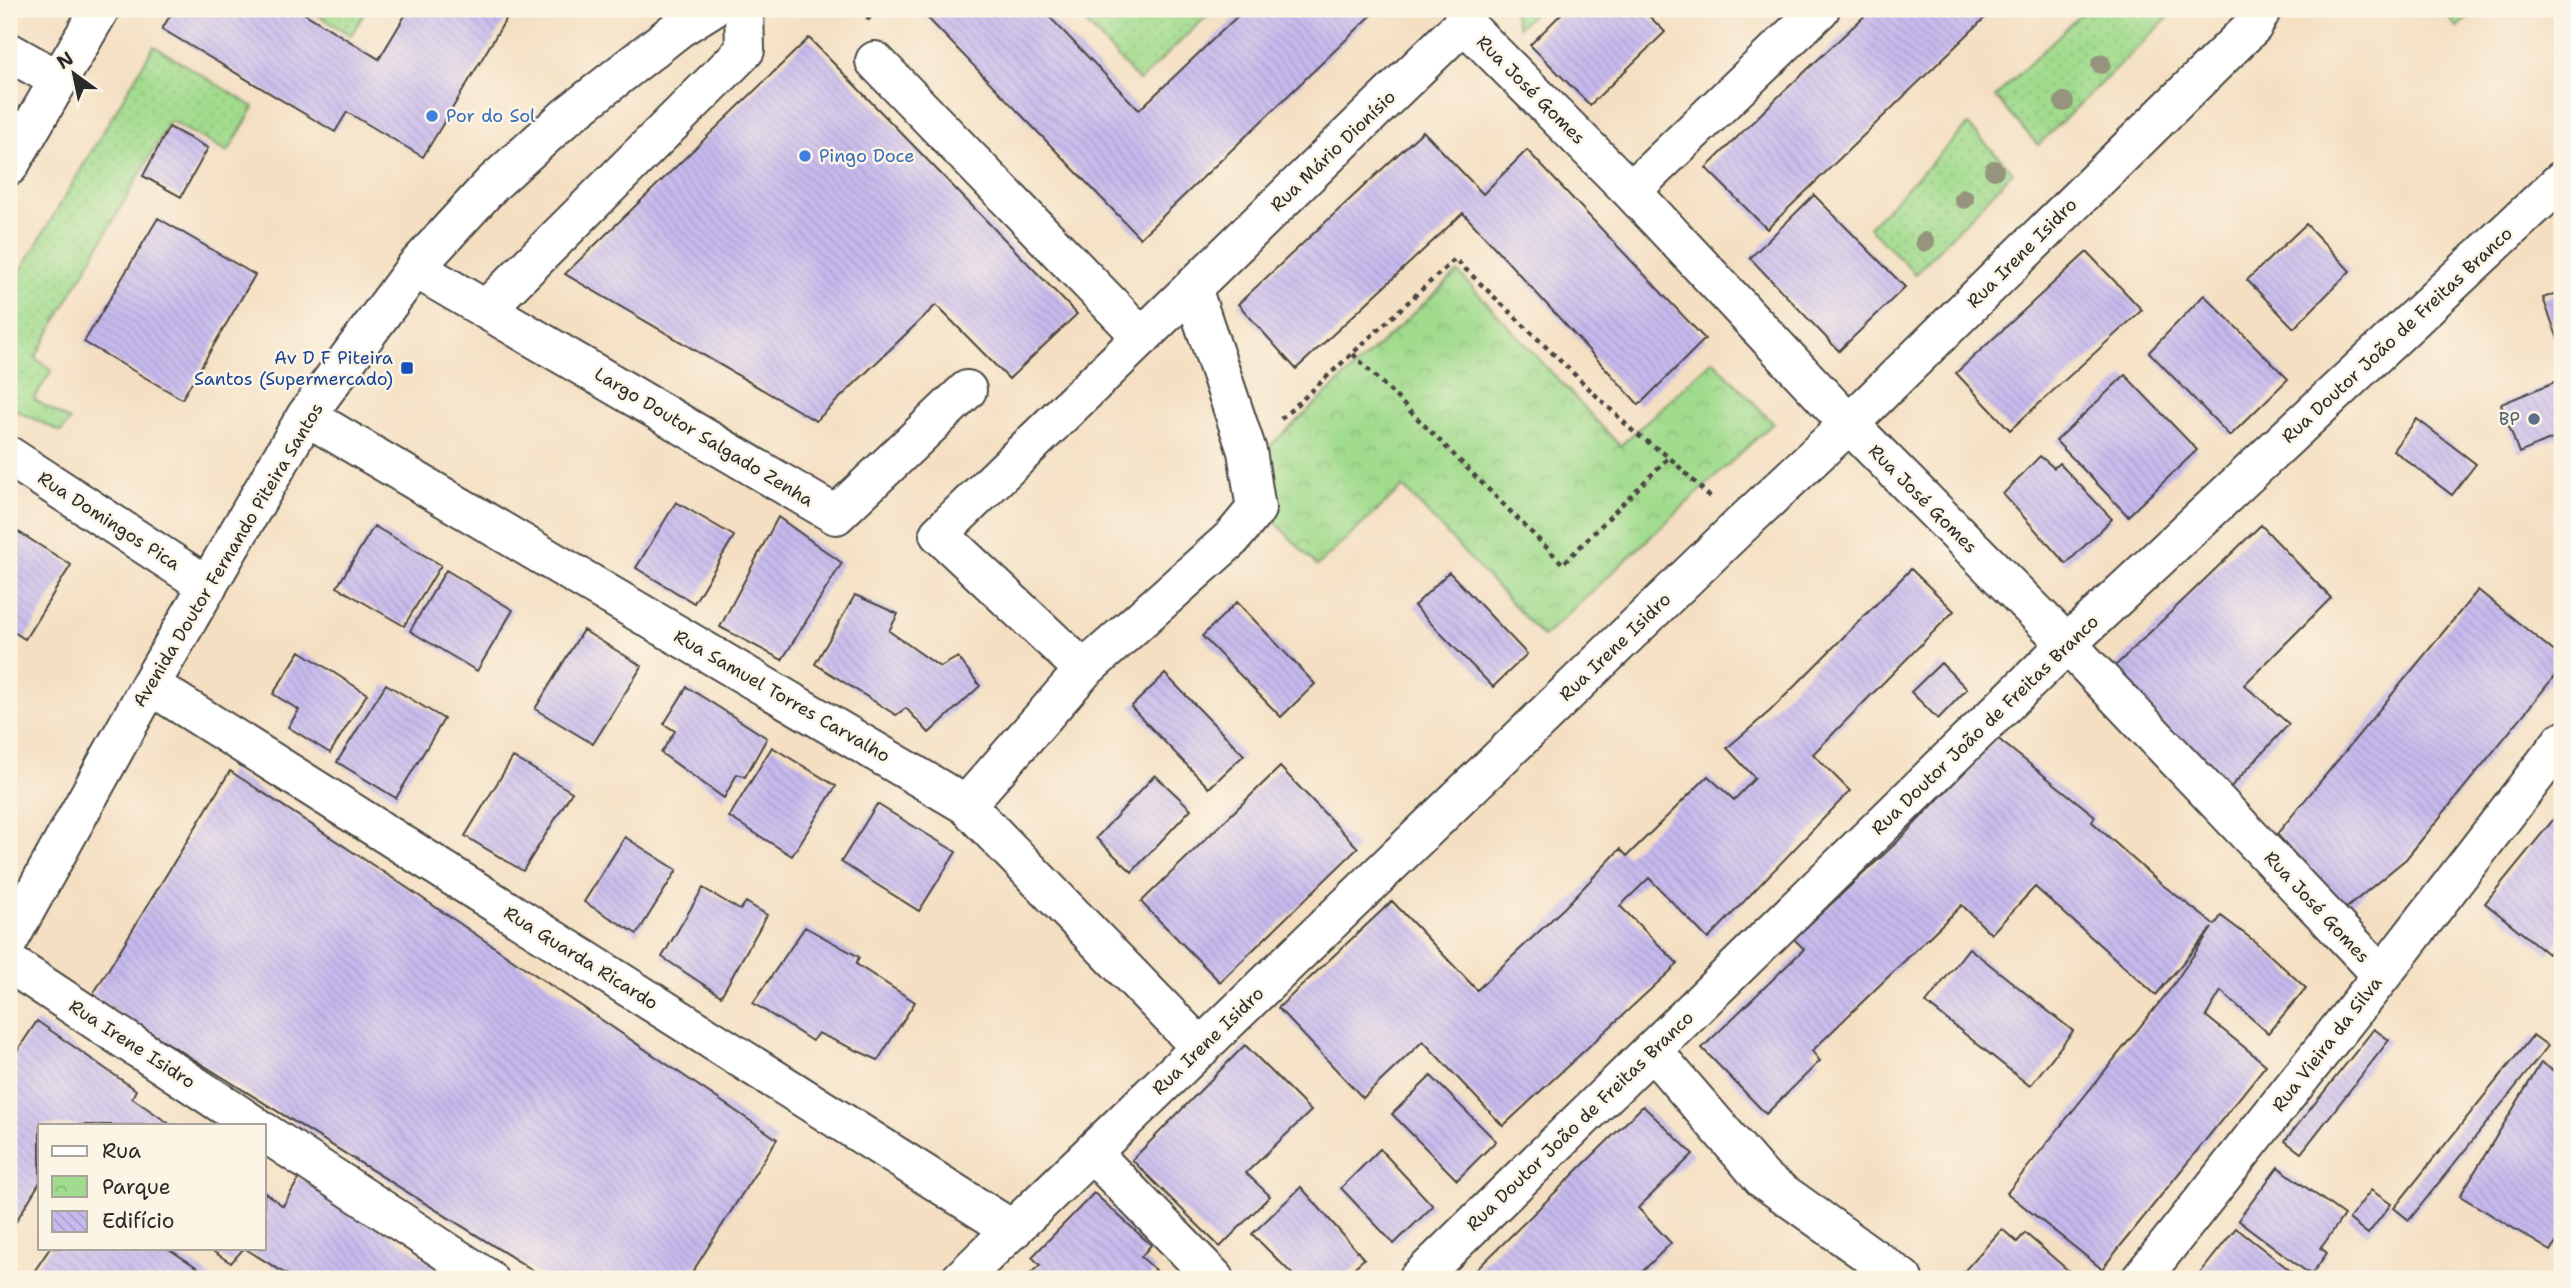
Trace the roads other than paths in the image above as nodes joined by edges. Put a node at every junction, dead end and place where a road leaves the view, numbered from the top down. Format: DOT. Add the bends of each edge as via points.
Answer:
graph roads {
  1 [pos="100,9"];
  2 [pos="710,9"];
  3 [pos="744,9"];
  4 [pos="1820,9"];
  5 [pos="2262,9"];
  6 [pos="1463,16"];
  7 [pos="9,52"];
  8 [pos="875,61"];
  9 [pos="59,80"];
  10 [pos="9,166"];
  11 [pos="2562,180"];
  12 [pos="1631,191"];
  13 [pos="415,268"];
  14 [pos="1192,288"];
  15 [pos="486,309"];
  16 [pos="1142,337"];
  17 [pos="967,390"];
  18 [pos="306,416"];
  19 [pos="1849,424"];
  20 [pos="9,456"];
  21 [pos="208,586"];
  22 [pos="2067,643"];
  23 [pos="1084,670"];
  24 [pos="150,685"];
  25 [pos="2562,741"];
  26 [pos="966,804"];
  27 [pos="9,940"];
  28 [pos="9,963"];
  29 [pos="2382,975"];
  30 [pos="1201,1048"];
  31 [pos="1652,1050"];
  32 [pos="252,1124"];
  33 [pos="266,1133"];
  34 [pos="1093,1153"];
  35 [pos="1013,1230"];
  36 [pos="488,1279"];
  37 [pos="961,1279"];
  38 [pos="1215,1279"];
  39 [pos="1418,1279"];
  40 [pos="1903,1279"];
  41 [pos="2141,1279"];
  1 -- 9 [label="street"];
  2 -- 13 [label="street, Avenida Doutor Fernando Piteira Santos" via="566,117 492,184"];
  3 -- 15 [label="street" via="745,50"];
  4 -- 12 [label="street"];
  5 -- 19 [label="street, Rua Irene Isidro" via="2253,26"];
  6 -- 12 [label="street, Rua José Gomes"];
  6 -- 14 [label="street, Rua Mário Dionísio"];
  7 -- 9 [label="street"];
  8 -- 16 [label="street"];
  9 -- 10 [label="street"];
  11 -- 22 [label="street, Rua Doutor João de Freitas Branco"];
  12 -- 19 [label="street, Rua José Gomes"];
  13 -- 15 [label="street, Largo Doutor Salgado Zenha"];
  13 -- 18 [label="street, Avenida Doutor Fernando Piteira Santos"];
  14 -- 16 [label="street"];
  14 -- 23 [label="street" via="1247,451 1255,509 1232,538"];
  15 -- 17 [label="street, Largo Doutor Salgado Zenha" via="836,515"];
  16 -- 23 [label="street" via="939,534"];
  18 -- 21 [label="street, Avenida Doutor Fernando Piteira Santos"];
  18 -- 26 [label="street, Rua Samuel Torres Carvalho"];
  19 -- 22 [label="street, Rua José Gomes"];
  19 -- 30 [label="street, Rua Irene Isidro"];
  20 -- 21 [label="street, Rua Domingos Pica"];
  21 -- 24 [label="street, Avenida Doutor Fernando Piteira Santos"];
  22 -- 29 [label="street, Rua José Gomes"];
  22 -- 31 [label="street, Rua Doutor João de Freitas Branco"];
  23 -- 26 [label="street"];
  24 -- 27 [label="street, Avenida Doutor Fernando Piteira Santos"];
  24 -- 35 [label="street, Rua Guarda Ricardo"];
  25 -- 29 [label="street, Rua Vieira da Silva"];
  26 -- 30 [label="street, Rua Samuel Torres Carvalho"];
  28 -- 32 [label="street, Rua Irene Isidro"];
  29 -- 41 [label="street, Rua Vieira da Silva"];
  30 -- 34 [label="street, Rua Irene Isidro"];
  31 -- 39 [label="street, Rua Doutor João de Freitas Branco"];
  31 -- 40 [label="street" via="1763,1179"];
  33 -- 36 [label="street"];
  34 -- 35 [label="street, Rua Irene Isidro"];
  34 -- 38 [label="street"];
  35 -- 37 [label="street, Rua Irene Isidro"];
}
